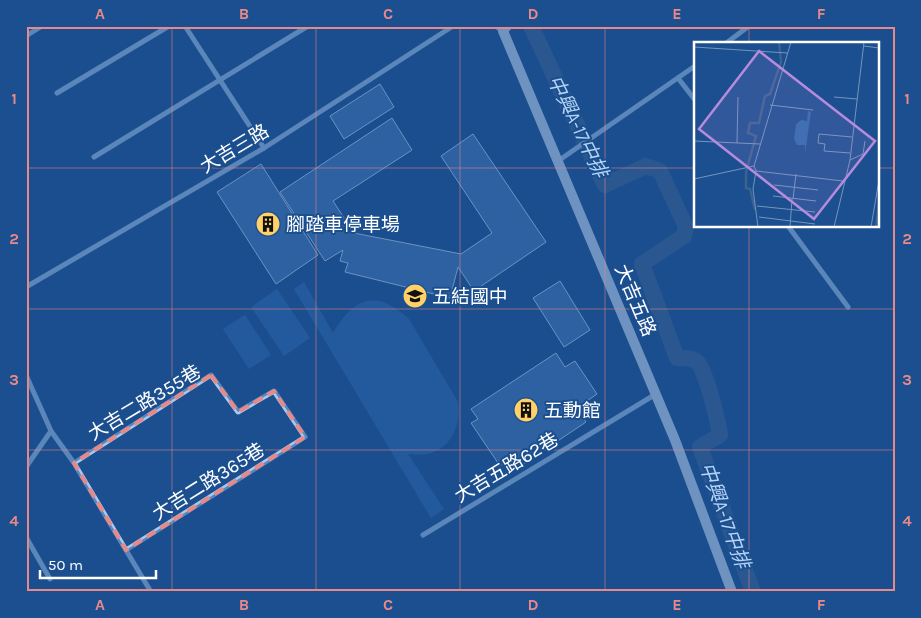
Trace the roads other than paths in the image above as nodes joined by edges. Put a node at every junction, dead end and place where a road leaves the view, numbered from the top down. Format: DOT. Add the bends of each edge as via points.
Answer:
graph roads {
  1 [pos="42,26"];
  2 [pos="169,26"];
  3 [pos="185,26"];
  4 [pos="308,26"];
  5 [pos="453,26"];
  6 [pos="749,26"];
  7 [pos="501,28"];
  8 [pos="26,36"];
  9 [pos="728,42"];
  10 [pos="694,67"];
  11 [pos="678,78"];
  12 [pos="219,79"];
  13 [pos="57,93"];
  14 [pos="694,99"];
  15 [pos="264,148"];
  16 [pos="94,156"];
  17 [pos="558,161"];
  18 [pos="789,228"];
  19 [pos="26,288"];
  20 [pos="848,307"];
  21 [pos="26,375"];
  22 [pos="656,394"];
  23 [pos="52,431"];
  24 [pos="305,437"];
  25 [pos="74,463"];
  26 [pos="26,467"];
  27 [pos="424,535"];
  28 [pos="26,537"];
  29 [pos="126,550"];
  30 [pos="50,579"];
  31 [pos="151,592"];
  32 [pos="732,592"];
  1 -- 8 [label="street"];
  2 -- 13 [label="street"];
  3 -- 12 [label="street"];
  4 -- 12 [label="street"];
  5 -- 15 [label="street, 大吉三路"];
  6 -- 9 [label="street"];
  7 -- 17 [label="street, 大吉五路"];
  10 -- 11 [label="street"];
  11 -- 14 [label="street"];
  11 -- 17 [label="street"];
  12 -- 15 [label="street"];
  12 -- 16 [label="street"];
  15 -- 19 [label="street, 大吉三路"];
  17 -- 22 [label="street, 大吉五路"];
  18 -- 20 [label="street"];
  21 -- 23 [label="street"];
  22 -- 27 [label="street, 大吉五路62巷"];
  22 -- 32 [label="street, 大吉五路"];
  23 -- 25 [label="street"];
  23 -- 26 [label="street"];
  24 -- 25 [label="street, 大吉二路355巷" via="274,391 238,412 211,375"];
  24 -- 29 [label="street, 大吉二路365巷"];
  25 -- 29 [label="street"];
  28 -- 30 [label="street"];
  29 -- 31 [label="street"];
}
